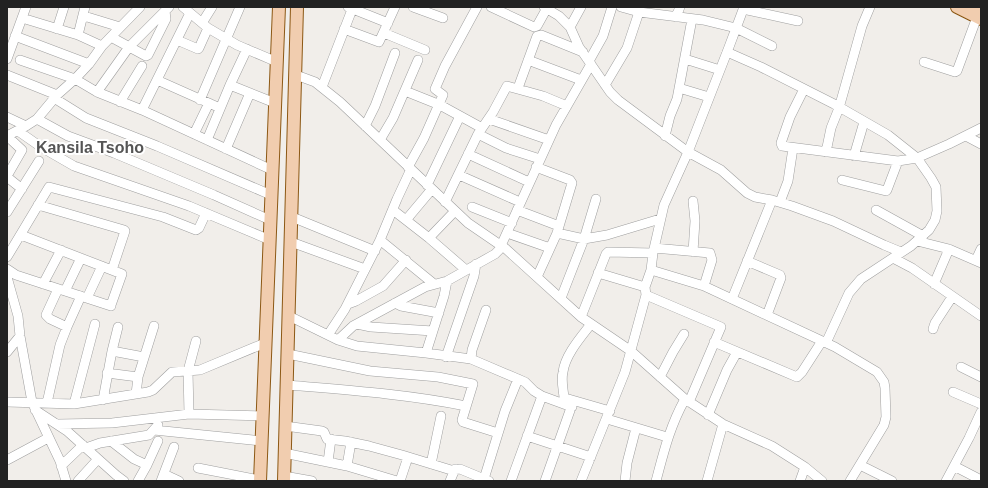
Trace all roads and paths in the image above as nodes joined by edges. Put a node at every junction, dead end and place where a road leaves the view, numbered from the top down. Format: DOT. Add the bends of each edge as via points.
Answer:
graph roads {
  1 [pos="26,7"];
  2 [pos="64,7"];
  3 [pos="140,7"];
  4 [pos="212,7"];
  5 [pos="240,7"];
  6 [pos="279,7"];
  7 [pos="297,7"];
  8 [pos="395,7"];
  9 [pos="413,7"];
  10 [pos="466,7"];
  11 [pos="491,7"];
  12 [pos="581,7"];
  13 [pos="612,7"];
  14 [pos="621,7"];
  15 [pos="680,7"];
  16 [pos="870,7"];
  17 [pos="957,7"];
  18 [pos="351,8"];
  19 [pos="546,8"];
  20 [pos="743,8"];
  21 [pos="167,9"];
  22 [pos="185,9"];
  23 [pos="476,9"];
  24 [pos="84,11"];
  25 [pos="653,11"];
  26 [pos="639,12"];
  27 [pos="979,13"];
  28 [pos="676,17"];
  29 [pos="22,18"];
  30 [pos="443,18"];
  31 [pos="692,19"];
  32 [pos="798,21"];
  33 [pos="388,23"];
  34 [pos="205,26"];
  35 [pos="120,27"];
  36 [pos="570,27"];
  37 [pos="736,28"];
  38 [pos="57,29"];
  39 [pos="344,29"];
  40 [pos="384,33"];
  41 [pos="78,35"];
  42 [pos="15,36"];
  43 [pos="111,37"];
  44 [pos="226,38"];
  45 [pos="177,40"];
  46 [pos="102,46"];
  47 [pos="772,46"];
  48 [pos="129,47"];
  49 [pos="247,49"];
  50 [pos="425,50"];
  51 [pos="583,52"];
  52 [pos="727,52"];
  53 [pos="395,53"];
  54 [pos="7,59"];
  55 [pos="685,59"];
  56 [pos="20,60"];
  57 [pos="418,60"];
  58 [pos="528,60"];
  59 [pos="277,62"];
  60 [pos="924,62"];
  61 [pos="590,63"];
  62 [pos="89,64"];
  63 [pos="142,66"];
  64 [pos="720,70"];
  65 [pos="7,75"];
  66 [pos="296,75"];
  67 [pos="75,79"];
  68 [pos="156,80"];
  69 [pos="581,80"];
  70 [pos="230,85"];
  71 [pos="605,85"];
  72 [pos="322,87"];
  73 [pos="518,88"];
  74 [pos="679,88"];
  75 [pos="804,89"];
  76 [pos="405,91"];
  77 [pos="97,92"];
  78 [pos="250,93"];
  79 [pos="55,97"];
  80 [pos="709,97"];
  81 [pos="204,101"];
  82 [pos="120,102"];
  83 [pos="275,103"];
  84 [pos="440,105"];
  85 [pos="567,106"];
  86 [pos="220,108"];
  87 [pos="839,108"];
  88 [pos="142,110"];
  89 [pos="460,116"];
  90 [pos="7,117"];
  91 [pos="37,119"];
  92 [pos="489,119"];
  93 [pos="864,122"];
  94 [pos="26,126"];
  95 [pos="365,126"];
  96 [pos="981,128"];
  97 [pos="18,131"];
  98 [pos="480,131"];
  99 [pos="194,134"];
  100 [pos="7,136"];
  101 [pos="665,136"];
  102 [pos="966,136"];
  103 [pos="207,140"];
  104 [pos="380,140"];
  105 [pos="549,140"];
  106 [pos="981,144"];
  107 [pos="226,148"];
  108 [pos="792,148"];
  109 [pos="688,152"];
  110 [pos="826,152"];
  111 [pos="468,154"];
  112 [pos="854,156"];
  113 [pos="917,158"];
  114 [pos="39,161"];
  115 [pos="898,161"];
  116 [pos="538,163"];
  117 [pos="409,168"];
  118 [pos="272,170"];
  119 [pos="459,175"];
  120 [pos="7,177"];
  121 [pos="842,180"];
  122 [pos="529,182"];
  123 [pos="429,187"];
  124 [pos="22,189"];
  125 [pos="271,195"];
  126 [pos="596,199"];
  127 [pos="693,201"];
  128 [pos="776,201"];
  129 [pos="445,202"];
  130 [pos="38,205"];
  131 [pos="519,206"];
  132 [pos="472,207"];
  133 [pos="393,210"];
  134 [pos="876,210"];
  135 [pos="455,211"];
  136 [pos="7,212"];
  137 [pos="206,213"];
  138 [pos="292,217"];
  139 [pos="660,219"];
  140 [pos="270,220"];
  141 [pos="406,220"];
  142 [pos="512,223"];
  143 [pos="558,230"];
  144 [pos="507,233"];
  145 [pos="21,235"];
  146 [pos="429,238"];
  147 [pos="584,239"];
  148 [pos="920,239"];
  149 [pos="270,240"];
  150 [pos="380,240"];
  151 [pos="291,242"];
  152 [pos="501,246"];
  153 [pos="550,248"];
  154 [pos="981,249"];
  155 [pos="61,250"];
  156 [pos="653,250"];
  157 [pos="949,250"];
  158 [pos="375,251"];
  159 [pos="693,252"];
  160 [pos="901,252"];
  161 [pos="7,257"];
  162 [pos="81,258"];
  163 [pos="893,258"];
  164 [pos="406,260"];
  165 [pos="747,261"];
  166 [pos="978,261"];
  167 [pos="476,264"];
  168 [pos="102,266"];
  169 [pos="7,269"];
  170 [pos="365,269"];
  171 [pos="112,270"];
  172 [pos="466,270"];
  173 [pos="651,270"];
  174 [pos="598,273"];
  175 [pos="537,277"];
  176 [pos="447,280"];
  177 [pos="8,282"];
  178 [pos="43,284"];
  179 [pos="434,284"];
  180 [pos="934,284"];
  181 [pos="704,286"];
  182 [pos="61,290"];
  183 [pos="646,291"];
  184 [pos="84,297"];
  185 [pos="952,297"];
  186 [pos="560,298"];
  187 [pos="732,299"];
  188 [pos="395,303"];
  189 [pos="348,304"];
  190 [pos="486,310"];
  191 [pos="439,313"];
  192 [pos="767,315"];
  193 [pos="289,316"];
  194 [pos="981,316"];
  195 [pos="581,317"];
  196 [pos="95,324"];
  197 [pos="357,324"];
  198 [pos="591,324"];
  199 [pos="154,326"];
  200 [pos="67,327"];
  201 [pos="118,327"];
  202 [pos="934,329"];
  203 [pos="433,331"];
  204 [pos="684,334"];
  205 [pos="328,335"];
  206 [pos="20,336"];
  207 [pos="338,340"];
  208 [pos="196,341"];
  209 [pos="714,342"];
  210 [pos="824,342"];
  211 [pos="265,343"];
  212 [pos="8,347"];
  213 [pos="112,351"];
  214 [pos="631,351"];
  215 [pos="737,352"];
  216 [pos="426,353"];
  217 [pos="288,354"];
  218 [pos="446,356"];
  219 [pos="144,357"];
  220 [pos="471,359"];
  221 [pos="961,367"];
  222 [pos="188,371"];
  223 [pos="107,373"];
  224 [pos="138,377"];
  225 [pos="660,377"];
  226 [pos="981,377"];
  227 [pos="518,379"];
  228 [pos="286,385"];
  229 [pos="953,392"];
  230 [pos="136,394"];
  231 [pos="7,396"];
  232 [pos="542,396"];
  233 [pos="103,400"];
  234 [pos="687,401"];
  235 [pos="7,402"];
  236 [pos="19,402"];
  237 [pos="47,403"];
  238 [pos="74,404"];
  239 [pos="573,404"];
  240 [pos="981,404"];
  241 [pos="33,406"];
  242 [pos="466,406"];
  243 [pos="981,412"];
  244 [pos="189,414"];
  245 [pos="608,415"];
  246 [pos="708,415"];
  247 [pos="164,416"];
  248 [pos="262,416"];
  249 [pos="441,416"];
  250 [pos="58,424"];
  251 [pos="723,424"];
  252 [pos="285,426"];
  253 [pos="636,428"];
  254 [pos="978,429"];
  255 [pos="154,430"];
  256 [pos="498,433"];
  257 [pos="527,436"];
  258 [pos="667,437"];
  259 [pos="48,438"];
  260 [pos="331,439"];
  261 [pos="111,441"];
  262 [pos="158,441"];
  263 [pos="262,441"];
  264 [pos="351,442"];
  265 [pos="84,446"];
  266 [pos="558,446"];
  267 [pos="174,447"];
  268 [pos="284,453"];
  269 [pos="408,457"];
  270 [pos="592,457"];
  271 [pos="98,459"];
  272 [pos="7,460"];
  273 [pos="328,462"];
  274 [pos="431,464"];
  275 [pos="148,465"];
  276 [pos="860,465"];
  277 [pos="61,466"];
  278 [pos="347,466"];
  279 [pos="954,466"];
  280 [pos="805,467"];
  281 [pos="198,468"];
  282 [pos="455,469"];
  283 [pos="368,472"];
  284 [pos="114,478"];
  285 [pos="163,478"];
  286 [pos="284,479"];
  287 [pos="383,479"];
  288 [pos="486,480"];
  289 [pos="583,480"];
  290 [pos="889,480"];
  291 [pos="981,480"];
  292 [pos="66,481"];
  293 [pos="78,481"];
  294 [pos="124,481"];
  295 [pos="138,481"];
  296 [pos="179,481"];
  297 [pos="260,481"];
  298 [pos="312,481"];
  299 [pos="364,481"];
  300 [pos="397,481"];
  301 [pos="400,481"];
  302 [pos="450,481"];
  303 [pos="511,481"];
  304 [pos="544,481"];
  305 [pos="625,481"];
  306 [pos="656,481"];
  307 [pos="708,481"];
  308 [pos="800,481"];
  309 [pos="822,481"];
  310 [pos="850,481"];
  311 [pos="946,481"];
  1 -- 29 [label="street"];
  2 -- 38 [label="street"];
  3 -- 35 [label="street"];
  4 -- 34 [label="street"];
  5 -- 44 [label="street"];
  6 -- 59 [label="main road"];
  7 -- 66 [label="main road"];
  8 -- 33 [label="street"];
  9 -- 30 [label="street"];
  10 -- 23 [label="street"];
  11 -- 19 [label="street" via="534,27 537,26"];
  12 -- 36 [label="street"];
  13 -- 61 [label="street" via="604,36"];
  14 -- 26 [label="street"];
  15 -- 28 [label="street"];
  16 -- 87 [label="street" via="862,26"];
  17 -- 27 [label="main road"];
  18 -- 33 [label="street"];
  18 -- 39 [label="street"];
  19 -- 36 [label="street"];
  20 -- 32 [label="street"];
  20 -- 37 [label="street"];
  21 -- 48 [label="street"];
  21 -- 48 [label="street" via="166,19 148,55"];
  22 -- 34 [label="street"];
  22 -- 45 [label="street"];
  23 -- 84 [label="street" via="435,89 443,95"];
  24 -- 35 [label="street"];
  24 -- 41 [label="street"];
  25 -- 26 [label="street"];
  25 -- 28 [label="street"];
  26 -- 71 [label="street" via="627,48"];
  27 -- 60 [label="street" via="957,71"];
  28 -- 31 [label="street"];
  29 -- 38 [label="street"];
  29 -- 42 [label="street"];
  31 -- 37 [label="street"];
  31 -- 55 [label="street"];
  33 -- 40 [label="street"];
  34 -- 44 [label="street"];
  34 -- 45 [label="street" via="198,49"];
  35 -- 43 [label="street"];
  36 -- 51 [label="street"];
  37 -- 47 [label="street"];
  37 -- 52 [label="street"];
  38 -- 41 [label="street"];
  39 -- 40 [label="street" via="379,42"];
  39 -- 72 [label="street"];
  40 -- 50 [label="street"];
  41 -- 46 [label="street"];
  42 -- 54 [label="street"];
  42 -- 62 [label="street"];
  43 -- 46 [label="street"];
  43 -- 48 [label="street"];
  44 -- 49 [label="street"];
  44 -- 81 [label="street"];
  45 -- 68 [label="street"];
  46 -- 62 [label="street"];
  48 -- 77 [label="street"];
  49 -- 59 [label="street"];
  49 -- 70 [label="street"];
  51 -- 58 [label="street" via="541,35 537,36"];
  51 -- 61 [label="street"];
  52 -- 64 [label="street"];
  52 -- 75 [label="street"];
  53 -- 95 [label="street"];
  55 -- 64 [label="street"];
  55 -- 74 [label="street"];
  56 -- 67 [label="street"];
  57 -- 76 [label="street"];
  58 -- 69 [label="street"];
  58 -- 73 [label="street"];
  59 -- 83 [label="main road"];
  61 -- 69 [label="street"];
  61 -- 71 [label="street"];
  62 -- 67 [label="street"];
  63 -- 82 [label="street"];
  64 -- 80 [label="street"];
  65 -- 79 [label="street"];
  66 -- 72 [label="street"];
  66 -- 138 [label="main road"];
  67 -- 77 [label="street"];
  67 -- 79 [label="street"];
  68 -- 81 [label="street"];
  68 -- 88 [label="street"];
  69 -- 85 [label="street"];
  70 -- 78 [label="street"];
  70 -- 86 [label="street"];
  71 -- 101 [label="street" via="618,100"];
  72 -- 95 [label="street"];
  73 -- 85 [label="street"];
  73 -- 92 [label="street" via="508,85 506,87"];
  74 -- 80 [label="street"];
  74 -- 101 [label="street"];
  75 -- 87 [label="street"];
  75 -- 108 [label="street" via="790,117 781,145"];
  76 -- 84 [label="street"];
  76 -- 104 [label="street"];
  77 -- 82 [label="street"];
  78 -- 83 [label="street"];
  78 -- 107 [label="street"];
  79 -- 91 [label="street"];
  79 -- 125 [label="street" via="86,118"];
  80 -- 109 [label="street"];
  81 -- 86 [label="street"];
  81 -- 99 [label="street"];
  82 -- 88 [label="street"];
  83 -- 118 [label="main road"];
  84 -- 89 [label="street"];
  84 -- 117 [label="street"];
  85 -- 105 [label="street"];
  86 -- 103 [label="street"];
  87 -- 93 [label="street"];
  87 -- 110 [label="street" via="831,128"];
  88 -- 99 [label="street"];
  89 -- 98 [label="street"];
  89 -- 123 [label="street"];
  90 -- 94 [label="street"];
  91 -- 94 [label="street"];
  91 -- 140 [label="street" via="68,136"];
  92 -- 98 [label="street"];
  92 -- 105 [label="street"];
  93 -- 112 [label="street"];
  93 -- 113 [label="street" via="888,135"];
  94 -- 97 [label="street"];
  95 -- 104 [label="street"];
  96 -- 102 [label="street"];
  97 -- 100 [label="street"];
  97 -- 137 [label="street" via="74,166"];
  98 -- 111 [label="street"];
  98 -- 116 [label="street" via="506,148"];
  99 -- 103 [label="street"];
  100 -- 120 [label="street" via="22,150"];
  101 -- 109 [label="street"];
  102 -- 106 [label="street"];
  102 -- 113 [label="street"];
  103 -- 107 [label="street"];
  104 -- 117 [label="street"];
  105 -- 116 [label="street"];
  107 -- 118 [label="street"];
  108 -- 110 [label="street"];
  108 -- 128 [label="street" via="788,181"];
  109 -- 128 [label="street" via="721,170 747,193"];
  109 -- 139 [label="street"];
  110 -- 112 [label="street"];
  111 -- 119 [label="street"];
  111 -- 122 [label="street"];
  112 -- 115 [label="street"];
  113 -- 115 [label="street"];
  113 -- 148 [label="street" via="936,187 935,220"];
  114 -- 124 [label="street"];
  115 -- 121 [label="street" via="887,190"];
  116 -- 122 [label="street"];
  116 -- 143 [label="street" via="572,183"];
  117 -- 123 [label="street"];
  117 -- 133 [label="street"];
  118 -- 125 [label="main road"];
  119 -- 129 [label="street"];
  119 -- 131 [label="street"];
  120 -- 124 [label="street"];
  122 -- 131 [label="street"];
  123 -- 129 [label="street"];
  123 -- 141 [label="street"];
  124 -- 136 [label="street"];
  125 -- 140 [label="main road"];
  126 -- 147 [label="street"];
  127 -- 159 [label="street"];
  128 -- 160 [label="street" via="845,225"];
  128 -- 165 [label="street"];
  129 -- 135 [label="street"];
  130 -- 137 [label="street" via="49,187 162,217 196,230"];
  130 -- 145 [label="street"];
  130 -- 171 [label="street" via="124,230"];
  131 -- 142 [label="street"];
  131 -- 143 [label="street"];
  132 -- 142 [label="street"];
  133 -- 141 [label="street"];
  133 -- 150 [label="street"];
  134 -- 148 [label="street"];
  135 -- 146 [label="street"];
  135 -- 152 [label="street"];
  137 -- 149 [label="street"];
  138 -- 151 [label="main road"];
  138 -- 158 [label="street"];
  139 -- 147 [label="street"];
  139 -- 156 [label="street"];
  140 -- 149 [label="main road"];
  141 -- 146 [label="street"];
  142 -- 144 [label="street"];
  143 -- 147 [label="street"];
  143 -- 153 [label="street"];
  144 -- 152 [label="street"];
  144 -- 153 [label="street"];
  145 -- 155 [label="street"];
  145 -- 161 [label="street"];
  146 -- 172 [label="street"];
  147 -- 186 [label="street"];
  148 -- 157 [label="street"];
  148 -- 160 [label="street"];
  149 -- 211 [label="main road"];
  150 -- 158 [label="street"];
  150 -- 164 [label="street"];
  151 -- 170 [label="street"];
  151 -- 193 [label="main road"];
  152 -- 167 [label="street" via="495,254"];
  152 -- 175 [label="street"];
  153 -- 175 [label="street"];
  154 -- 166 [label="street"];
  155 -- 162 [label="street"];
  155 -- 178 [label="street"];
  156 -- 159 [label="street"];
  156 -- 173 [label="street"];
  156 -- 174 [label="street" via="608,252"];
  157 -- 166 [label="street"];
  157 -- 180 [label="street"];
  158 -- 170 [label="street"];
  159 -- 181 [label="street" via="710,253 712,256"];
  160 -- 163 [label="street"];
  162 -- 168 [label="street"];
  162 -- 182 [label="street"];
  163 -- 180 [label="street"];
  163 -- 210 [label="street" via="854,286"];
  164 -- 179 [label="street"];
  164 -- 189 [label="street" via="383,286"];
  165 -- 187 [label="street"];
  165 -- 192 [label="street" via="780,275"];
  167 -- 172 [label="street"];
  167 -- 218 [label="street"];
  168 -- 171 [label="street"];
  168 -- 184 [label="street"];
  169 -- 178 [label="street" via="16,275"];
  170 -- 189 [label="street"];
  171 -- 184 [label="street" via="123,276 112,305"];
  172 -- 176 [label="street"];
  173 -- 181 [label="street"];
  173 -- 183 [label="street"];
  174 -- 183 [label="street"];
  174 -- 195 [label="street"];
  175 -- 186 [label="street"];
  176 -- 179 [label="street"];
  176 -- 191 [label="street"];
  177 -- 206 [label="street" via="18,316"];
  178 -- 182 [label="street"];
  179 -- 188 [label="street"];
  180 -- 185 [label="street"];
  181 -- 187 [label="street"];
  182 -- 184 [label="street"];
  182 -- 200 [label="street" via="46,315"];
  183 -- 209 [label="street" via="721,327"];
  183 -- 214 [label="street"];
  184 -- 200 [label="street"];
  185 -- 194 [label="street"];
  185 -- 202 [label="street" via="935,323"];
  186 -- 195 [label="street"];
  187 -- 192 [label="street"];
  188 -- 191 [label="street"];
  188 -- 197 [label="street"];
  189 -- 205 [label="street"];
  190 -- 220 [label="street"];
  191 -- 203 [label="street"];
  192 -- 210 [label="street"];
  193 -- 205 [label="street"];
  193 -- 217 [label="main road"];
  195 -- 198 [label="street"];
  196 -- 238 [label="street"];
  197 -- 203 [label="street"];
  197 -- 207 [label="street"];
  198 -- 214 [label="street"];
  198 -- 239 [label="street" via="564,366 564,396"];
  199 -- 219 [label="street"];
  200 -- 237 [label="street" via="60,345"];
  201 -- 213 [label="street"];
  203 -- 216 [label="street"];
  204 -- 225 [label="street"];
  205 -- 207 [label="street"];
  206 -- 212 [label="street"];
  206 -- 241 [label="street"];
  207 -- 216 [label="street" via="357,346"];
  208 -- 222 [label="street"];
  209 -- 215 [label="street"];
  209 -- 234 [label="street"];
  210 -- 215 [label="street" via="797,377"];
  210 -- 276 [label="street" via="877,372 884,382 884,425"];
  211 -- 222 [label="street" via="200,370"];
  211 -- 248 [label="main road"];
  213 -- 219 [label="street"];
  213 -- 223 [label="street"];
  214 -- 225 [label="street"];
  214 -- 245 [label="street"];
  215 -- 246 [label="street"];
  216 -- 218 [label="street"];
  217 -- 228 [label="main road"];
  217 -- 242 [label="street" via="370,371 438,377 471,383 474,384"];
  218 -- 220 [label="street"];
  219 -- 224 [label="street"];
  220 -- 227 [label="street"];
  221 -- 226 [label="street"];
  222 -- 230 [label="street" via="172,372 153,390"];
  222 -- 244 [label="street"];
  223 -- 224 [label="street"];
  223 -- 233 [label="street"];
  224 -- 230 [label="street"];
  225 -- 234 [label="street"];
  227 -- 232 [label="street"];
  227 -- 256 [label="street"];
  228 -- 242 [label="street" via="431,399"];
  228 -- 252 [label="main road"];
  229 -- 240 [label="street"];
  230 -- 233 [label="street"];
  231 -- 236 [label="street"];
  232 -- 239 [label="street"];
  232 -- 257 [label="street"];
  233 -- 238 [label="street"];
  234 -- 246 [label="street"];
  234 -- 258 [label="street" via="677,414"];
  235 -- 236 [label="street"];
  236 -- 241 [label="street"];
  237 -- 238 [label="street"];
  237 -- 241 [label="street"];
  239 -- 245 [label="street"];
  239 -- 266 [label="street"];
  241 -- 250 [label="street"];
  241 -- 259 [label="street"];
  242 -- 256 [label="street" via="463,422"];
  243 -- 254 [label="street"];
  244 -- 247 [label="street"];
  244 -- 248 [label="street"];
  245 -- 253 [label="street"];
  245 -- 270 [label="street"];
  246 -- 251 [label="street"];
  247 -- 250 [label="street" via="112,423"];
  247 -- 255 [label="street"];
  248 -- 263 [label="main road"];
  249 -- 274 [label="street"];
  250 -- 265 [label="street"];
  251 -- 280 [label="street" via="766,442"];
  251 -- 307 [label="street"];
  252 -- 260 [label="street" via="322,431 326,438"];
  252 -- 268 [label="main road"];
  253 -- 258 [label="street"];
  253 -- 305 [label="street"];
  254 -- 279 [label="street"];
  255 -- 261 [label="street" via="149,435"];
  255 -- 263 [label="street"];
  256 -- 288 [label="street"];
  257 -- 266 [label="street"];
  257 -- 303 [label="street"];
  258 -- 306 [label="street"];
  259 -- 272 [label="street"];
  259 -- 277 [label="street"];
  260 -- 264 [label="street"];
  260 -- 273 [label="street"];
  261 -- 265 [label="street"];
  261 -- 275 [label="street" via="134,459"];
  262 -- 275 [label="street"];
  263 -- 297 [label="main road"];
  264 -- 269 [label="street"];
  264 -- 278 [label="street"];
  265 -- 271 [label="street"];
  265 -- 277 [label="street"];
  266 -- 270 [label="street"];
  266 -- 304 [label="street"];
  267 -- 285 [label="street"];
  268 -- 273 [label="street"];
  268 -- 286 [label="main road"];
  269 -- 274 [label="street"];
  269 -- 301 [label="street"];
  270 -- 289 [label="street"];
  271 -- 284 [label="street"];
  271 -- 293 [label="street"];
  273 -- 278 [label="street"];
  274 -- 282 [label="street"];
  275 -- 295 [label="street"];
  276 -- 290 [label="street"];
  276 -- 310 [label="street"];
  277 -- 292 [label="street"];
  278 -- 283 [label="street"];
  279 -- 291 [label="street"];
  279 -- 311 [label="street"];
  280 -- 308 [label="street"];
  280 -- 309 [label="street"];
  281 -- 297 [label="street"];
  282 -- 288 [label="street"];
  282 -- 302 [label="street"];
  283 -- 287 [label="street"];
  283 -- 299 [label="street"];
  284 -- 294 [label="street"];
  285 -- 296 [label="street"];
  286 -- 298 [label="street"];
  287 -- 300 [label="street"];
}
